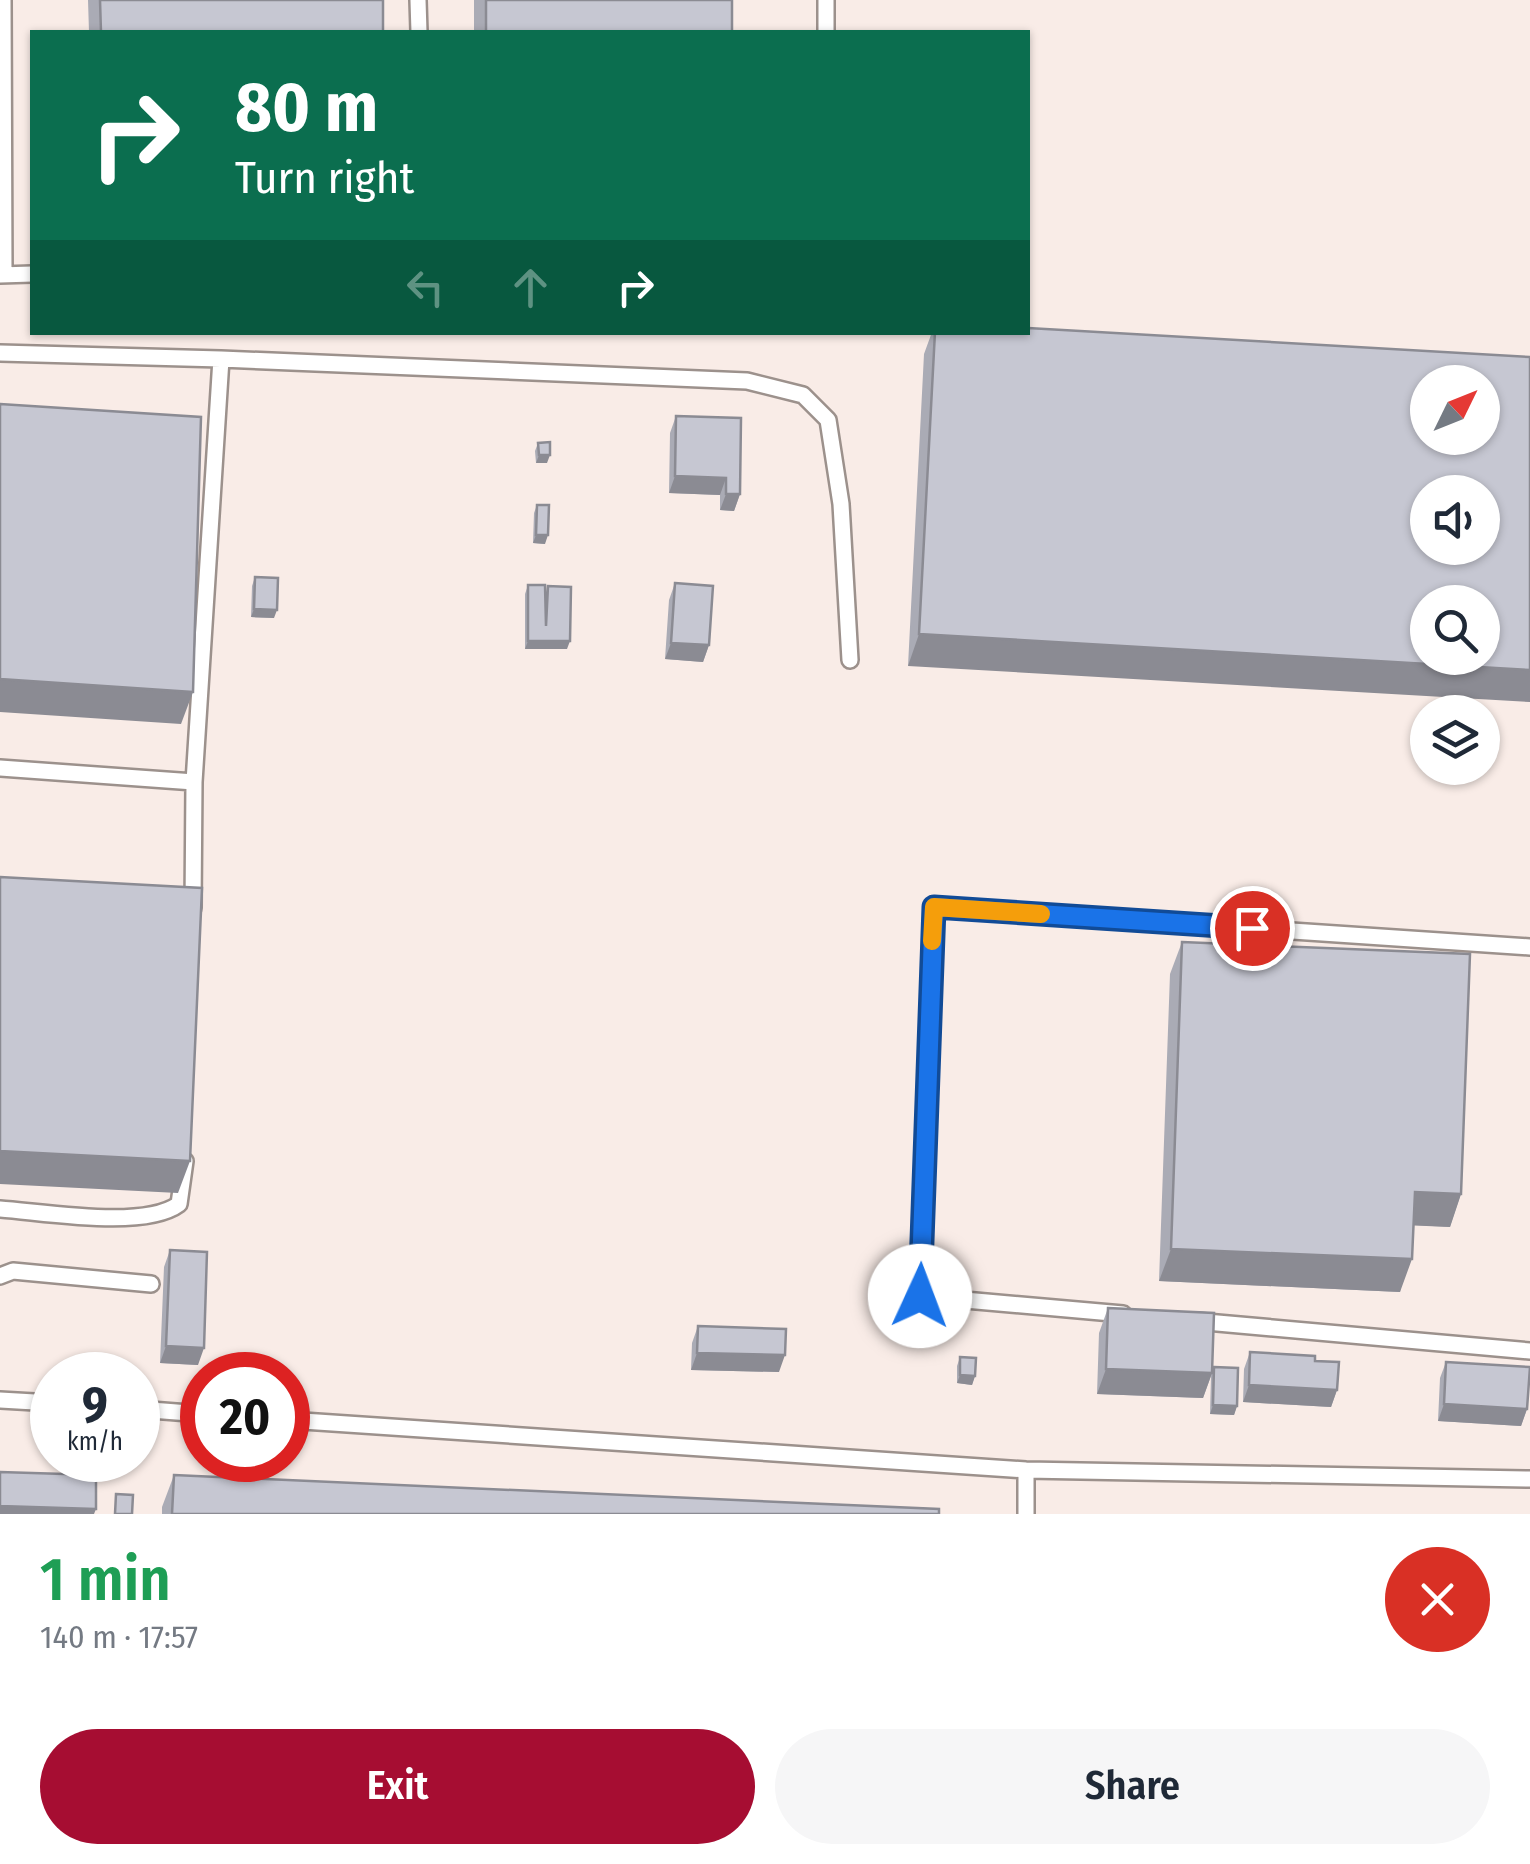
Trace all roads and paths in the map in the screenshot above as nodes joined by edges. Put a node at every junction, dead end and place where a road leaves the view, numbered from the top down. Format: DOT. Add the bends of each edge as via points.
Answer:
graph roads {
  1 [pos="4,0"];
  2 [pos="418,0"];
  3 [pos="826,0"];
  4 [pos="418,30"];
  5 [pos="826,30"];
  6 [pos="30,274"];
  7 [pos="2,275"];
  8 [pos="0,353"];
  9 [pos="221,359"];
  10 [pos="850,660"];
  11 [pos="0,768"];
  12 [pos="194,782"];
  13 [pos="193,918"];
  14 [pos="1530,947"];
  15 [pos="186,1147"];
  16 [pos="0,1210"];
  17 [pos="0,1276"];
  18 [pos="151,1284"];
  19 [pos="1136,1315"];
  20 [pos="1176,1319"];
  21 [pos="1530,1351"];
  22 [pos="0,1400"];
  23 [pos="30,1402"];
  24 [pos="310,1421"];
  25 [pos="1026,1470"];
  26 [pos="1530,1479"];
  27 [pos="1026,1514"];
  1 -- 7 [label="lane"];
  2 -- 4 [label="lane"];
  3 -- 5 [label="lane"];
  6 -- 7 [label="lane"];
  8 -- 9 [label="lane"];
  9 -- 10 [label="lane" via="747,381 804,395 828,420 841,504"];
  9 -- 12 [label="lane"];
  11 -- 12 [label="lane"];
  12 -- 13 [label="lane"];
  14 -- 19 [label="lane" via="934,907 920,1296"];
  15 -- 16 [label="lane" via="179,1204 168,1212 125,1217"];
  17 -- 18 [label="lane" via="13,1271"];
  20 -- 21 [label="lane"];
  22 -- 23 [label="lane"];
  24 -- 25 [label="lane"];
  25 -- 26 [label="lane"];
  25 -- 27 [label="lane"];
}
